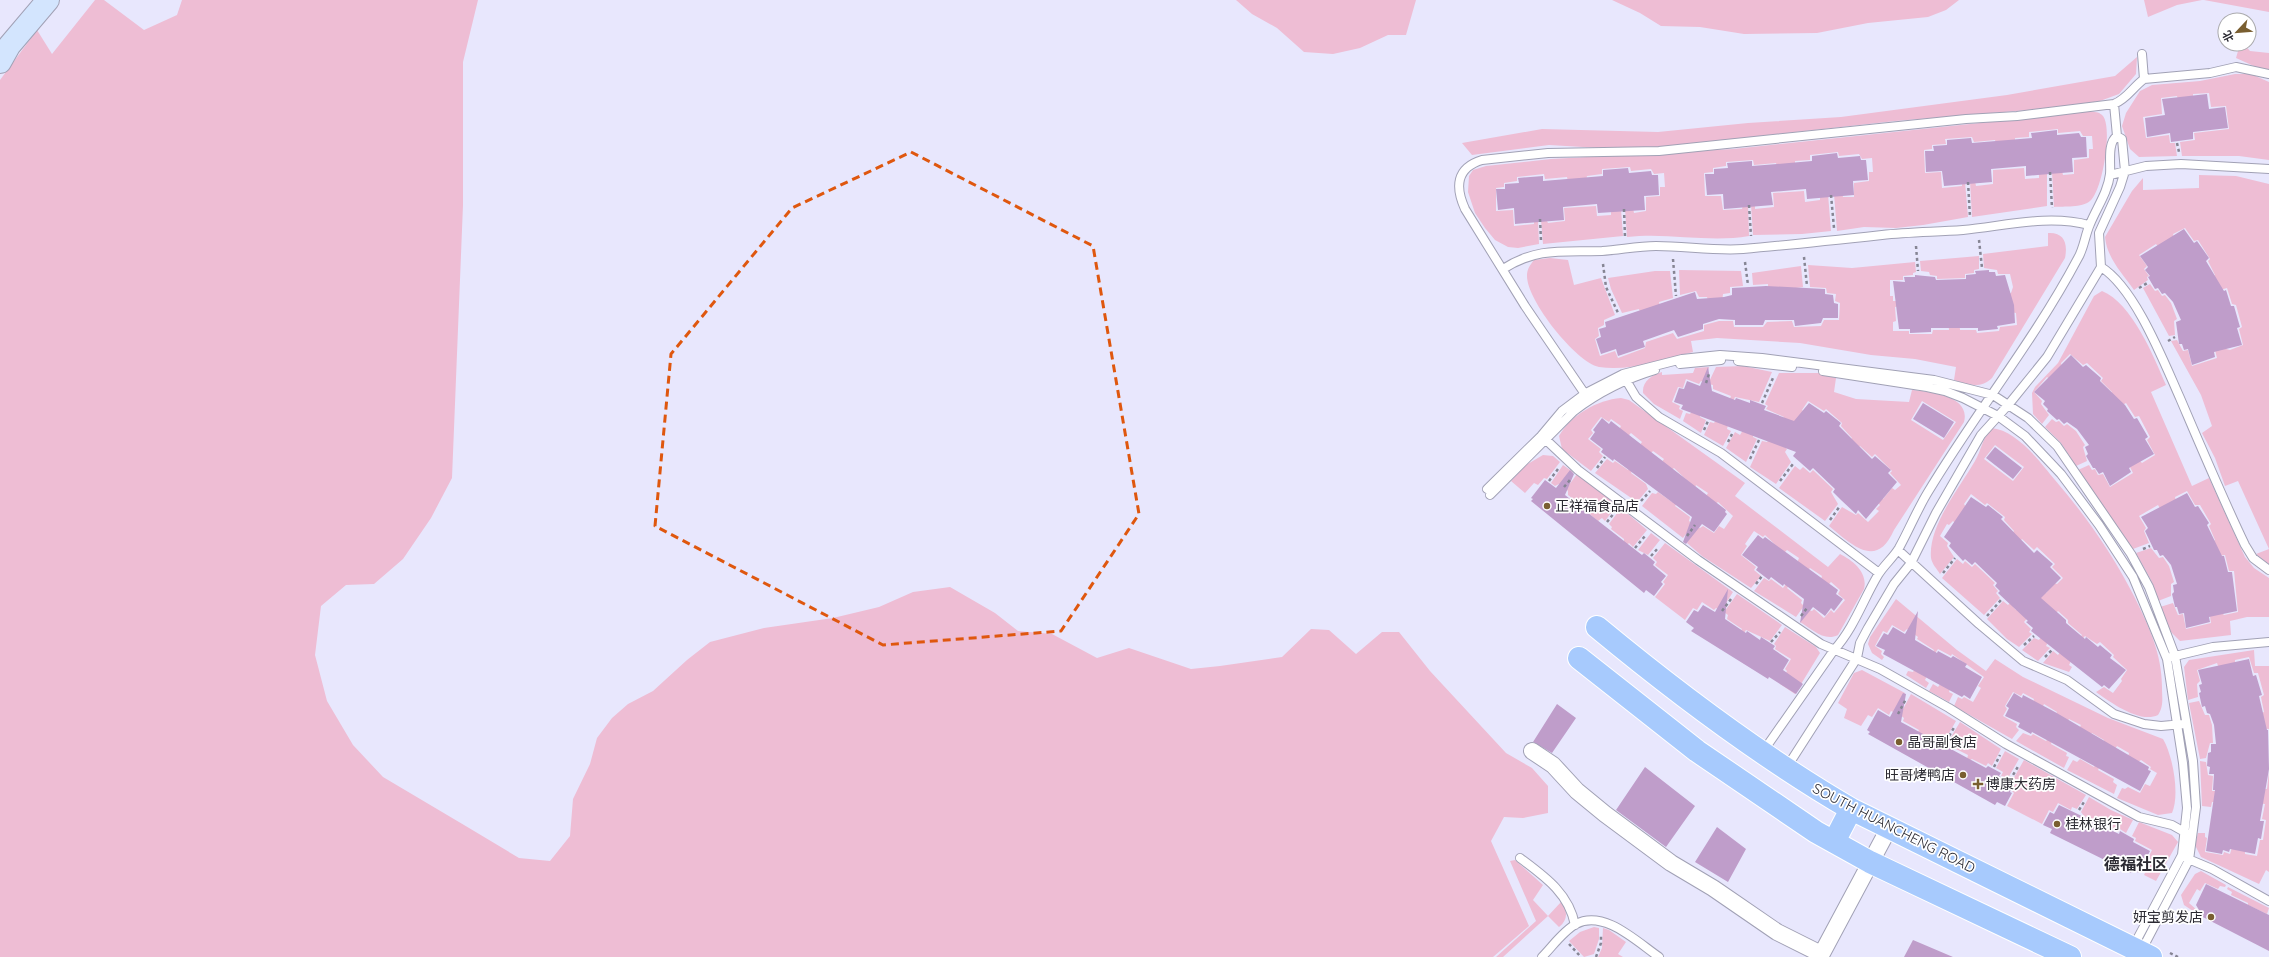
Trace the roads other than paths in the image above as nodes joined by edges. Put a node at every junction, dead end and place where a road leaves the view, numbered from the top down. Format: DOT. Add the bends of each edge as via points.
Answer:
graph roads {
  1 [pos="48,0"];
  2 [pos="2142,54"];
  3 [pos="0,62"];
  4 [pos="2269,74"];
  5 [pos="2144,79"];
  6 [pos="2114,104"];
  7 [pos="2117,136"];
  8 [pos="2269,169"];
  9 [pos="2125,171"];
  10 [pos="2110,175"];
  11 [pos="2089,224"];
  12 [pos="2101,267"];
  13 [pos="1502,269"];
  14 [pos="1624,377"];
  15 [pos="1993,394"];
  16 [pos="1587,397"];
  17 [pos="2009,404"];
  18 [pos="1982,408"];
  19 [pos="1998,416"];
  20 [pos="1544,438"];
  21 [pos="1488,492"];
  22 [pos="1898,550"];
  23 [pos="1911,563"];
  24 [pos="2269,570"];
  25 [pos="1879,573"];
  26 [pos="1597,627"];
  27 [pos="2269,642"];
  28 [pos="1834,650"];
  29 [pos="2175,656"];
  30 [pos="1579,658"];
  31 [pos="1857,658"];
  32 [pos="2167,659"];
  33 [pos="2187,724"];
  34 [pos="2177,725"];
  35 [pos="1532,751"];
  36 [pos="1762,753"];
  37 [pos="1785,770"];
  38 [pos="1851,809"];
  39 [pos="1893,830"];
  40 [pos="2189,835"];
  41 [pos="1834,842"];
  42 [pos="2182,855"];
  43 [pos="1520,858"];
  44 [pos="2189,860"];
  45 [pos="1874,864"];
  46 [pos="2269,900"];
  47 [pos="1575,924"];
  48 [pos="2143,950"];
  49 [pos="1823,956"];
  50 [pos="1542,957"];
  51 [pos="1659,957"];
  52 [pos="2070,957"];
  1 -- 3 [label="main road" via="9,46"];
  2 -- 5 [label="lane"];
  4 -- 5 [label="lane" via="2236,67 2210,73"];
  5 -- 6 [label="lane" via="2123,101"];
  6 -- 7 [label="lane"];
  6 -- 13 [label="lane" via="1659,151 1548,153 1482,160 1472,163 1463,172 1458,182 1459,194 1465,209"];
  7 -- 9 [label="lane" via="2122,139"];
  7 -- 10 [label="lane" via="2111,147"];
  8 -- 9 [label="lane" via="2181,164 2146,166"];
  9 -- 10 [label="lane"];
  9 -- 12 [label="lane" via="2099,234"];
  10 -- 11 [label="lane" via="2104,195"];
  11 -- 13 [label="lane" via="2052,220 1748,248 1671,246 1542,252 1522,258"];
  11 -- 15 [label="lane" via="2080,256 2042,321"];
  12 -- 17 [label="lane" via="2047,357"];
  12 -- 24 [label="lane" via="2114,278 2141,317 2245,545 2253,558"];
  13 -- 16 [label="lane"];
  14 -- 15 [label="lane" via="1682,359 1720,355 1934,380"];
  14 -- 16 [label="lane"];
  14 -- 18 [label="lane" via="1674,366 1724,360 1795,367 1927,387 1963,398"];
  14 -- 25 [label="lane" via="1636,397 1659,417 1701,439 1746,470"];
  15 -- 17 [label="lane"];
  15 -- 18 [label="lane"];
  16 -- 20 [label="lane" via="1562,411"];
  17 -- 19 [label="lane"];
  17 -- 29 [label="lane" via="2057,446 2131,554 2149,587"];
  18 -- 19 [label="lane"];
  18 -- 22 [label="lane" via="1928,492"];
  19 -- 23 [label="lane" via="1981,435 1936,513"];
  19 -- 32 [label="lane" via="2038,449 2061,474 2099,525 2133,577"];
  20 -- 21 [label="lane"];
  20 -- 28 [label="lane" via="1578,470 1698,560 1811,638"];
  22 -- 23 [label="lane"];
  22 -- 25 [label="lane"];
  23 -- 31 [label="lane" via="1894,584 1868,628 1860,643"];
  23 -- 34 [label="lane" via="2023,661 2066,680 2114,714 2144,724"];
  25 -- 28 [label="lane" via="1847,636"];
  26 -- 36 [label="main road, SOUTH HUANCHENG ROAD" via="1663,682"];
  27 -- 29 [label="lane" via="2213,647"];
  28 -- 31 [label="lane"];
  28 -- 36 [label="lane"];
  29 -- 32 [label="lane"];
  29 -- 33 [label="lane"];
  30 -- 41 [label="main road" via="1720,768"];
  31 -- 37 [label="lane"];
  31 -- 40 [label="lane" via="2139,817 2172,825"];
  32 -- 34 [label="lane"];
  33 -- 34 [label="lane"];
  33 -- 40 [label="lane" via="2195,788"];
  34 -- 40 [label="lane"];
  35 -- 49 [label="street" via="1553,765 1577,791 1605,814 1671,863 1777,932"];
  36 -- 37 [label="main road, SOUTH HUANCHENG ROAD"];
  37 -- 38 [label="main road, SOUTH HUANCHENG ROAD"];
  38 -- 39 [label="main road, SOUTH HUANCHENG ROAD"];
  38 -- 41 [label="main road"];
  39 -- 45 [label="street"];
  39 -- 48 [label="main road, SOUTH HUANCHENG ROAD"];
  40 -- 42 [label="lane"];
  40 -- 44 [label="lane"];
  41 -- 45 [label="main road"];
  42 -- 44 [label="lane"];
  42 -- 48 [label="lane"];
  43 -- 47 [label="lane" via="1563,893 1571,908"];
  44 -- 46 [label="lane" via="2212,869"];
  44 -- 48 [label="lane"];
  45 -- 49 [label="street"];
  45 -- 52 [label="main road"];
  47 -- 50 [label="lane"];
  47 -- 51 [label="lane" via="1600,921"];
}
